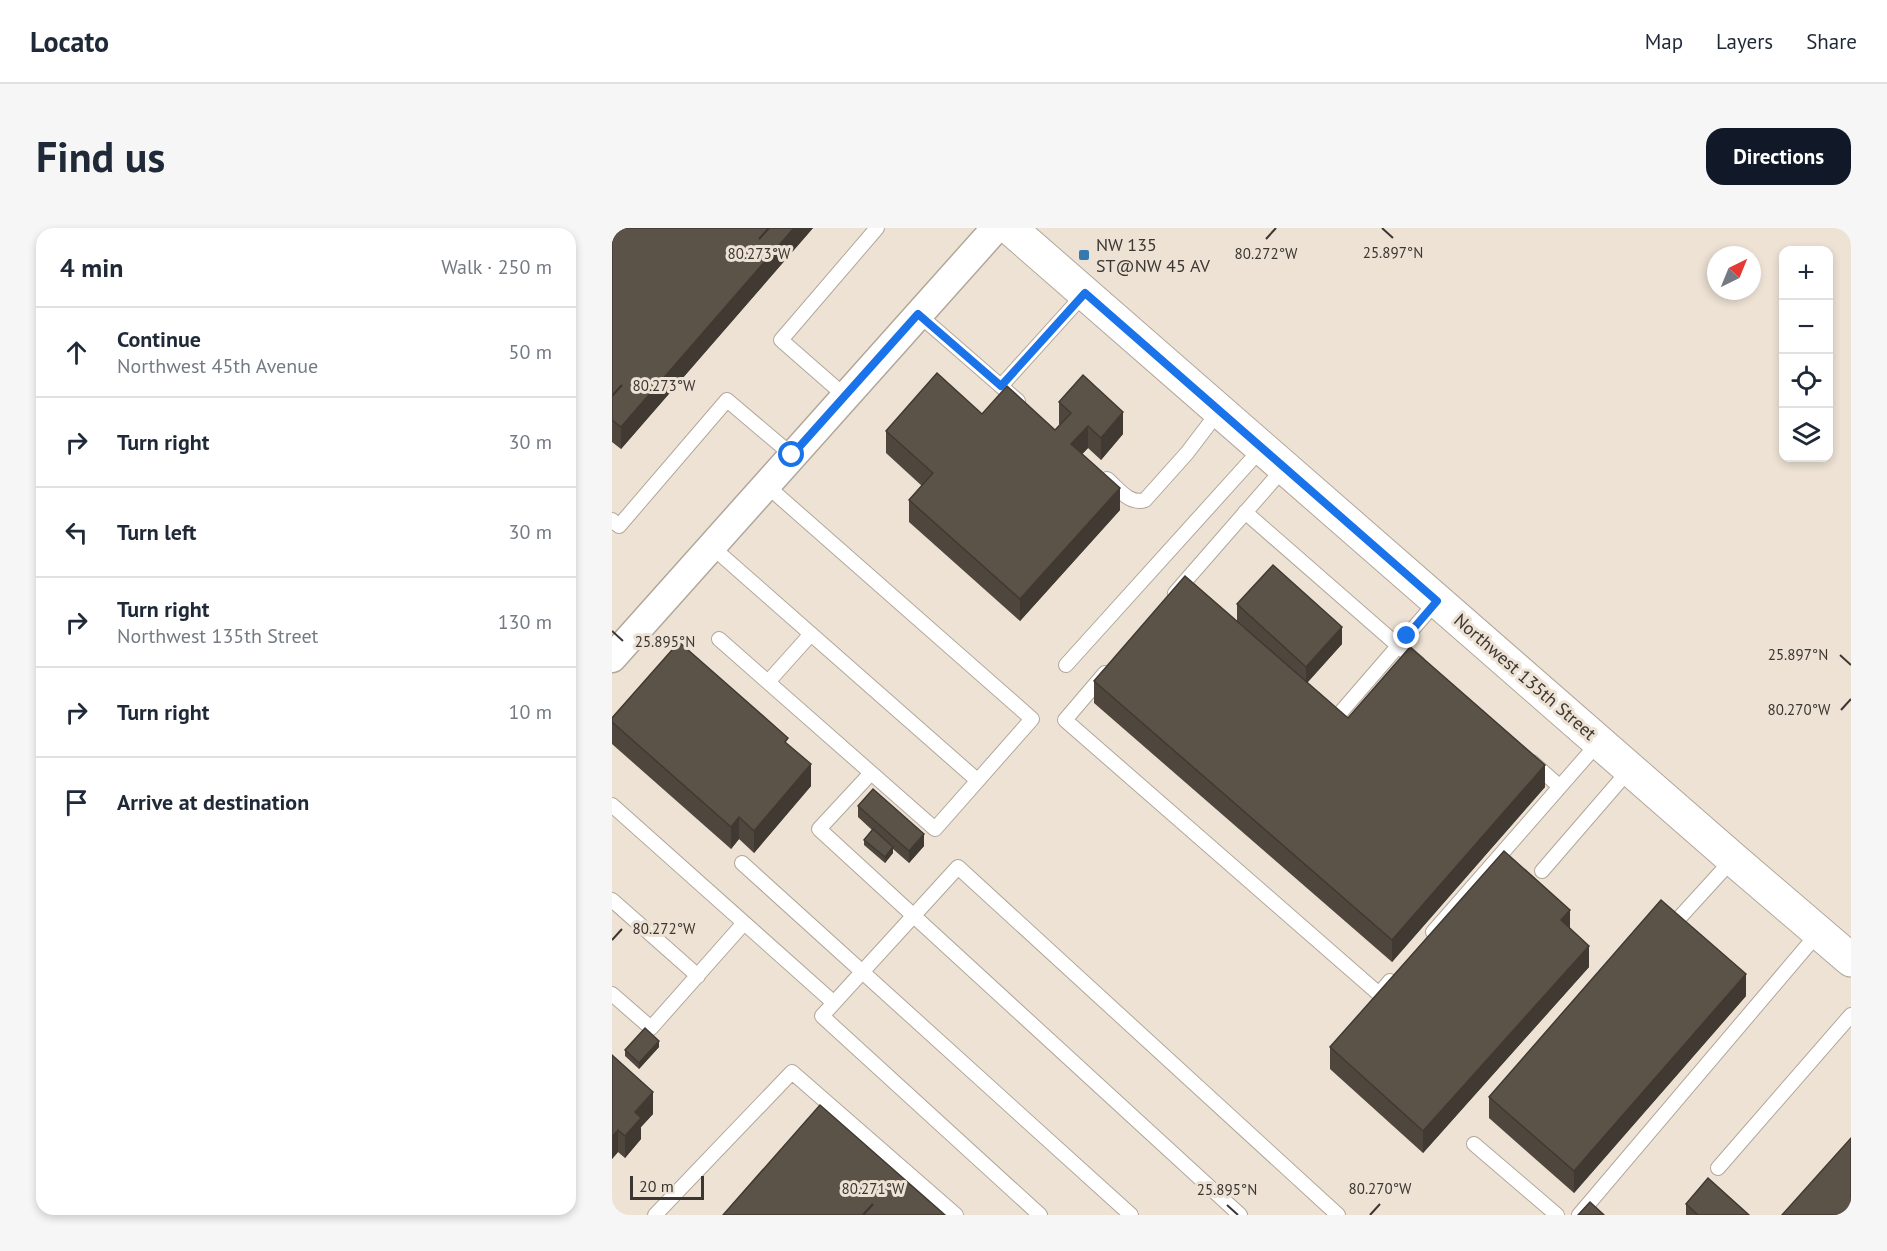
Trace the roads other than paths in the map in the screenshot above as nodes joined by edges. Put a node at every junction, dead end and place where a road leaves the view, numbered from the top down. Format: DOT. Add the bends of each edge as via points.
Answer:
graph roads {
  1 [pos="877,228"];
  2 [pos="996,228"];
  3 [pos="1010,228"];
  4 [pos="1085,293"];
  5 [pos="918,314"];
  6 [pos="1001,386"];
  7 [pos="845,396"];
  8 [pos="1025,407"];
  9 [pos="1219,411"];
  10 [pos="792,455"];
  11 [pos="1273,458"];
  12 [pos="1097,471"];
  13 [pos="766,485"];
  14 [pos="1245,512"];
  15 [pos="612,520"];
  16 [pos="711,546"];
  17 [pos="1437,601"];
  18 [pos="1167,602"];
  19 [pos="811,634"];
  20 [pos="719,639"];
  21 [pos="1398,646"];
  22 [pos="612,658"];
  23 [pos="1066,665"];
  24 [pos="1112,665"];
  25 [pos="1425,669"];
  26 [pos="768,682"];
  27 [pos="1341,711"];
  28 [pos="1599,742"];
  29 [pos="1524,755"];
  30 [pos="1630,769"];
  31 [pos="871,772"];
  32 [pos="977,780"];
  33 [pos="1559,786"];
  34 [pos="612,805"];
  35 [pos="1733,859"];
  36 [pos="742,863"];
  37 [pos="1542,871"];
  38 [pos="612,900"];
  39 [pos="914,916"];
  40 [pos="1681,916"];
  41 [pos="744,923"];
  42 [pos="1819,932"];
  43 [pos="1426,940"];
  44 [pos="1851,960"];
  45 [pos="1402,967"];
  46 [pos="863,971"];
  47 [pos="698,976"];
  48 [pos="612,994"];
  49 [pos="834,1003"];
  50 [pos="1851,1015"];
  51 [pos="1474,1144"];
  52 [pos="1718,1168"];
  53 [pos="655,1215"];
  54 [pos="956,1215"];
  55 [pos="1040,1215"];
  56 [pos="1131,1215"];
  57 [pos="1240,1215"];
  58 [pos="1338,1215"];
  59 [pos="1557,1215"];
  60 [pos="1579,1215"];
  1 -- 7 [label="lane" via="781,340"];
  2 -- 5 [label="street"];
  3 -- 4 [label="main road, Northwest 135th Street"];
  4 -- 6 [label="lane"];
  4 -- 9 [label="main road, Northwest 135th Street"];
  5 -- 6 [label="lane"];
  5 -- 7 [label="street"];
  6 -- 8 [label="lane"];
  7 -- 10 [label="street"];
  9 -- 11 [label="main road, Northwest 135th Street"];
  9 -- 12 [label="lane" via="1145,501 1130,500"];
  10 -- 13 [label="street"];
  10 -- 15 [label="lane" via="728,400 619,526"];
  11 -- 14 [label="lane"];
  11 -- 17 [label="main road, Northwest 135th Street"];
  11 -- 23 [label="lane"];
  13 -- 16 [label="street"];
  13 -- 32 [label="lane" via="1032,718"];
  14 -- 18 [label="lane"];
  14 -- 21 [label="lane"];
  16 -- 19 [label="lane"];
  16 -- 22 [label="street"];
  17 -- 21 [label="lane"];
  17 -- 28 [label="main road, Northwest 135th Street"];
  19 -- 26 [label="lane"];
  19 -- 32 [label="lane"];
  20 -- 26 [label="lane"];
  21 -- 25 [label="lane"];
  21 -- 27 [label="lane"];
  24 -- 45 [label="lane" via="1065,720 1379,994"];
  26 -- 31 [label="lane"];
  28 -- 30 [label="main road, Northwest 135th Street"];
  28 -- 33 [label="lane"];
  29 -- 33 [label="lane"];
  30 -- 35 [label="main road, Northwest 135th Street"];
  30 -- 37 [label="lane"];
  31 -- 32 [label="lane" via="935,829"];
  31 -- 39 [label="lane" via="819,829"];
  33 -- 43 [label="lane"];
  34 -- 41 [label="lane"];
  35 -- 40 [label="lane"];
  35 -- 42 [label="main road, Northwest 135th Street"];
  36 -- 46 [label="lane"];
  38 -- 47 [label="lane"];
  39 -- 46 [label="lane"];
  39 -- 57 [label="lane"];
  39 -- 58 [label="lane" via="958,867"];
  41 -- 47 [label="lane"];
  41 -- 49 [label="lane"];
  42 -- 44 [label="main road, Northwest 135th Street"];
  42 -- 60 [label="lane"];
  46 -- 49 [label="lane"];
  46 -- 56 [label="lane"];
  47 -- 48 [label="lane" via="651,1028"];
  49 -- 55 [label="lane" via="822,1016"];
  50 -- 52 [label="lane"];
  51 -- 59 [label="lane"];
  53 -- 54 [label="lane" via="792,1072"];
}
